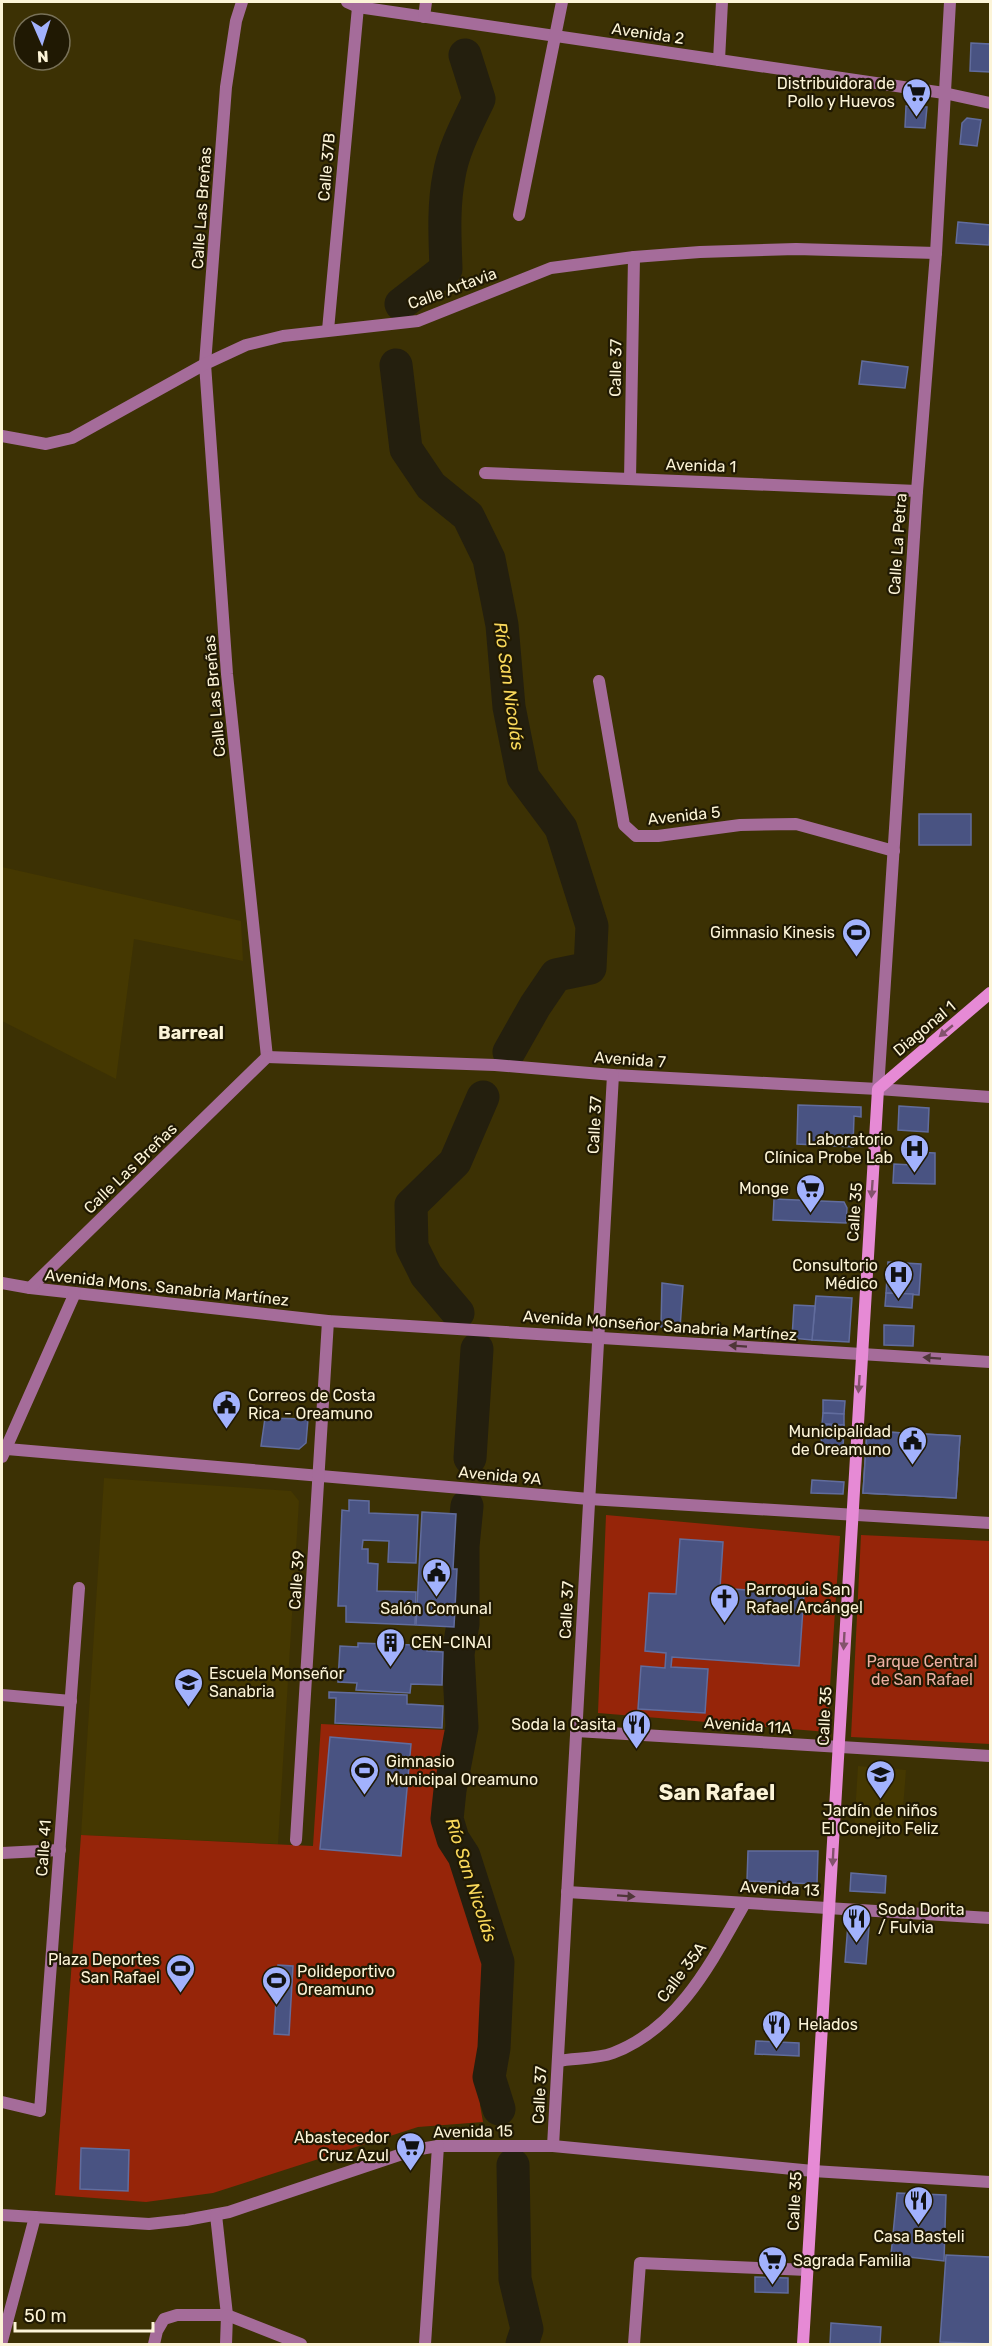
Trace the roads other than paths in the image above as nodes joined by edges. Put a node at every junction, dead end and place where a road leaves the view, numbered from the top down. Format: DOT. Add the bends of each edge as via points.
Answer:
graph roads {
  1 [pos="242,2"];
  2 [pos="426,2"];
  3 [pos="562,2"];
  4 [pos="722,2"];
  5 [pos="950,2"];
  6 [pos="353,4"];
  7 [pos="424,17"];
  8 [pos="556,36"];
  9 [pos="719,60"];
  10 [pos="944,93"];
  11 [pos="990,103"];
  12 [pos="519,214"];
  13 [pos="936,253"];
  14 [pos="633,257"];
  15 [pos="328,330"];
  16 [pos="205,364"];
  17 [pos="2,436"];
  18 [pos="485,473"];
  19 [pos="630,479"];
  20 [pos="917,491"];
  21 [pos="599,681"];
  22 [pos="894,851"];
  23 [pos="990,993"];
  24 [pos="267,1057"];
  25 [pos="613,1075"];
  26 [pos="878,1089"];
  27 [pos="990,1097"];
  28 [pos="2,1283"];
  29 [pos="30,1288"];
  30 [pos="75,1293"];
  31 [pos="328,1321"];
  32 [pos="598,1337"];
  33 [pos="861,1354"];
  34 [pos="990,1362"];
  35 [pos="4,1453"];
  36 [pos="319,1477"];
  37 [pos="589,1499"];
  38 [pos="851,1516"];
  39 [pos="990,1523"];
  40 [pos="79,1588"];
  41 [pos="2,1695"];
  42 [pos="71,1701"];
  43 [pos="576,1731"];
  44 [pos="838,1748"];
  45 [pos="990,1756"];
  46 [pos="296,1840"];
  47 [pos="60,1850"];
  48 [pos="2,1853"];
  49 [pos="567,1892"];
  50 [pos="745,1903"];
  51 [pos="830,1908"];
  52 [pos="990,1918"];
  53 [pos="558,2061"];
  54 [pos="2,2102"];
  55 [pos="438,2146"];
  56 [pos="553,2146"];
  57 [pos="813,2171"];
  58 [pos="990,2182"];
  59 [pos="2,2215"];
  60 [pos="216,2215"];
  61 [pos="35,2217"];
  62 [pos="807,2270"];
  63 [pos="227,2315"];
  64 [pos="2,2341"];
  65 [pos="154,2344"];
  66 [pos="226,2344"];
  67 [pos="301,2344"];
  68 [pos="424,2344"];
  69 [pos="633,2344"];
  70 [pos="803,2344"];
  1 -- 16 [label="street, Calle Las Breñas" via="226,87"];
  2 -- 7 [label="street"];
  3 -- 8 [label="street"];
  4 -- 9 [label="street"];
  5 -- 10 [label="street, Calle La Petra"];
  6 -- 7 [label="street, Avenida 2"];
  6 -- 15 [label="street, Calle 37B"];
  7 -- 8 [label="street, Avenida 2"];
  8 -- 9 [label="street, Avenida 2"];
  8 -- 12 [label="street"];
  9 -- 10 [label="street, Avenida 2"];
  10 -- 11 [label="street, Avenida 2"];
  10 -- 13 [label="street, Calle La Petra"];
  13 -- 14 [label="street, Calle Artavia" via="796,249"];
  13 -- 20 [label="street, Calle La Petra"];
  14 -- 15 [label="street, Calle Artavia" via="551,268 418,321"];
  14 -- 19 [label="street, Calle 37"];
  15 -- 16 [label="street, Calle Artavia" via="246,345"];
  16 -- 17 [label="street, Calle Artavia" via="72,438 46,444"];
  16 -- 24 [label="street, Calle Las Breñas" via="227,674"];
  18 -- 19 [label="street, Avenida 1"];
  19 -- 20 [label="street, Avenida 1"];
  20 -- 22 [label="street, Calle La Petra"];
  21 -- 22 [label="street, Avenida 5" via="624,825 636,836 740,825 796,824"];
  22 -- 26 [label="street, Calle La Petra"];
  23 -- 26 [label="main road, Diagonal 1, one-way"];
  24 -- 25 [label="street, Avenida 7" via="495,1065"];
  24 -- 29 [label="street, Calle Las Breñas"];
  25 -- 26 [label="street, Avenida 7"];
  25 -- 32 [label="street, Calle 37"];
  26 -- 27 [label="street, Avenida 7"];
  26 -- 33 [label="main road, Calle 35, one-way"];
  28 -- 29 [label="street, Avenida Mons. Sanabria Martínez"];
  29 -- 30 [label="street, Avenida Mons. Sanabria Martínez"];
  30 -- 31 [label="street, Avenida Mons. Sanabria Martínez"];
  30 -- 35 [label="street"];
  31 -- 32 [label="street, Avenida Monseñor Sanabria Martínez"];
  31 -- 36 [label="street, Calle 39"];
  33 -- 32 [label="street, Avenida Monseñor Sanabria Martínez, one-way"];
  32 -- 37 [label="street, Calle 37"];
  34 -- 33 [label="street, Avenida Monseñor Sanabria Martínez, one-way"];
  33 -- 38 [label="main road, Calle 35, one-way"];
  35 -- 36 [label="street, Avenida 9A"];
  36 -- 37 [label="street, Avenida 9A"];
  36 -- 46 [label="street, Calle 39"];
  37 -- 38 [label="street, Avenida 9A"];
  37 -- 43 [label="street, Calle 37"];
  38 -- 39 [label="street, Avenida 9A"];
  38 -- 44 [label="main road, Calle 35, one-way"];
  40 -- 42 [label="street, Calle 41"];
  41 -- 42 [label="street"];
  42 -- 47 [label="street, Calle 41"];
  43 -- 44 [label="street, Avenida 11A"];
  43 -- 49 [label="street, Calle 37"];
  44 -- 45 [label="street, Avenida 11A"];
  44 -- 51 [label="main road, Calle 35, one-way"];
  47 -- 48 [label="street"];
  47 -- 54 [label="street, Calle 41" via="40,2111"];
  49 -- 50 [label="street, Avenida 13, one-way"];
  49 -- 53 [label="street, Calle 37"];
  50 -- 51 [label="street, Avenida 13"];
  50 -- 53 [label="street, Calle 35A" via="710,1964 684,2000 654,2030 612,2053"];
  51 -- 52 [label="street, Avenida 13"];
  51 -- 57 [label="main road, Calle 35"];
  53 -- 56 [label="street, Calle 37"];
  55 -- 56 [label="street, Avenida 15"];
  55 -- 60 [label="street, Avenida 15" via="414,2150"];
  55 -- 68 [label="street"];
  56 -- 57 [label="street, Avenida 15"];
  57 -- 58 [label="street, Avenida 15"];
  57 -- 62 [label="main road, Calle 35"];
  59 -- 61 [label="street, Avenida 15"];
  60 -- 61 [label="street, Avenida 15" via="149,2224"];
  60 -- 63 [label="street"];
  61 -- 64 [label="street"];
  62 -- 69 [label="street" via="640,2263"];
  62 -- 70 [label="main road, Calle 35"];
  63 -- 65 [label="street" via="177,2314 164,2319"];
  63 -- 66 [label="street"];
  63 -- 67 [label="street"];
}
